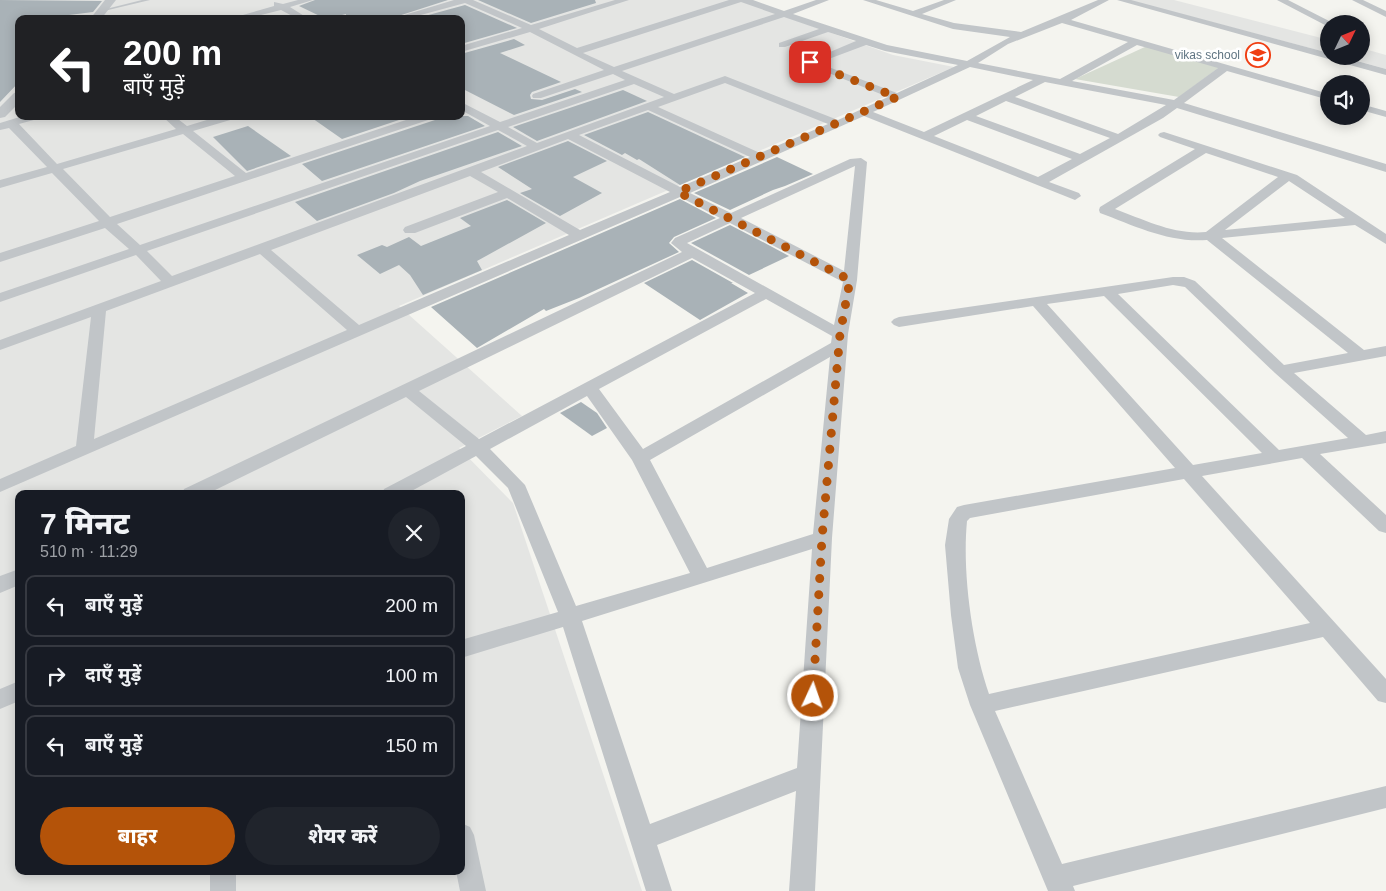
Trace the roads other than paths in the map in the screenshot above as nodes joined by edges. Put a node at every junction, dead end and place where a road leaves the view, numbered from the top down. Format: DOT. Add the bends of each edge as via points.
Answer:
graph roads {
  1 [pos="111,0"];
  2 [pos="148,0"];
  3 [pos="270,0"];
  4 [pos="309,0"];
  5 [pos="465,0"];
  6 [pos="625,0"];
  7 [pos="738,0"];
  8 [pos="744,0"];
  9 [pos="825,0"];
  10 [pos="867,0"];
  11 [pos="952,0"];
  12 [pos="1105,0"];
  13 [pos="1121,0"];
  14 [pos="1281,0"];
  15 [pos="1356,0"];
  16 [pos="283,6"];
  17 [pos="104,10"];
  18 [pos="784,14"];
  19 [pos="913,14"];
  20 [pos="1386,14"];
  21 [pos="99,15"];
  22 [pos="248,15"];
  23 [pos="298,15"];
  24 [pos="410,15"];
  25 [pos="1320,19"];
  26 [pos="1062,20"];
  27 [pos="530,28"];
  28 [pos="827,29"];
  29 [pos="1020,35"];
  30 [pos="864,42"];
  31 [pos="1135,42"];
  32 [pos="782,45"];
  33 [pos="465,48"];
  34 [pos="576,52"];
  35 [pos="969,64"];
  36 [pos="1226,68"];
  37 [pos="614,70"];
  38 [pos="1386,72"];
  39 [pos="1043,79"];
  40 [pos="634,80"];
  41 [pos="1062,82"];
  42 [pos="1320,94"];
  43 [pos="537,96"];
  44 [pos="672,97"];
  45 [pos="897,97"];
  46 [pos="1006,97"];
  47 [pos="15,100"];
  48 [pos="1176,104"];
  49 [pos="647,106"];
  50 [pos="465,107"];
  51 [pos="1370,110"];
  52 [pos="864,112"];
  53 [pos="0,114"];
  54 [pos="1386,114"];
  55 [pos="966,116"];
  56 [pos="23,120"];
  57 [pos="172,120"];
  58 [pos="220,120"];
  59 [pos="418,120"];
  60 [pos="838,124"];
  61 [pos="6,125"];
  62 [pos="500,126"];
  63 [pos="186,130"];
  64 [pos="1164,134"];
  65 [pos="569,135"];
  66 [pos="925,136"];
  67 [pos="1119,138"];
  68 [pos="536,147"];
  69 [pos="1204,149"];
  70 [pos="760,157"];
  71 [pos="1082,159"];
  72 [pos="54,168"];
  73 [pos="1386,168"];
  74 [pos="471,171"];
  75 [pos="1287,176"];
  76 [pos="244,177"];
  77 [pos="1039,182"];
  78 [pos="0,184"];
  79 [pos="678,192"];
  80 [pos="508,193"];
  81 [pos="1076,196"];
  82 [pos="730,218"];
  83 [pos="1359,221"];
  84 [pos="107,222"];
  85 [pos="410,230"];
  86 [pos="578,235"];
  87 [pos="1210,235"];
  88 [pos="1386,240"];
  89 [pos="261,248"];
  90 [pos="138,250"];
  91 [pos="692,253"];
  92 [pos="0,258"];
  93 [pos="850,280"];
  94 [pos="170,282"];
  95 [pos="1107,291"];
  96 [pos="765,294"];
  97 [pos="0,298"];
  98 [pos="1037,302"];
  99 [pos="99,308"];
  100 [pos="899,322"];
  101 [pos="356,330"];
  102 [pos="840,340"];
  103 [pos="0,345"];
  104 [pos="1386,351"];
  105 [pos="1360,355"];
  106 [pos="1281,370"];
  107 [pos="590,388"];
  108 [pos="407,390"];
  109 [pos="1386,437"];
  110 [pos="1362,441"];
  111 [pos="479,448"];
  112 [pos="84,450"];
  113 [pos="1306,451"];
  114 [pos="1276,457"];
  115 [pos="640,458"];
  116 [pos="1189,472"];
  117 [pos="0,486"];
  118 [pos="199,490"];
  119 [pos="399,490"];
  120 [pos="1386,526"];
  121 [pos="822,538"];
  122 [pos="702,577"];
  123 [pos="15,578"];
  124 [pos="0,585"];
  125 [pos="570,616"];
  126 [pos="1327,628"];
  127 [pos="465,648"];
  128 [pos="15,692"];
  129 [pos="1386,694"];
  130 [pos="0,700"];
  131 [pos="981,705"];
  132 [pos="808,775"];
  133 [pos="1386,797"];
  134 [pos="642,839"];
  135 [pos="465,855"];
  136 [pos="223,875"];
  137 [pos="1058,885"];
  138 [pos="223,891"];
  139 [pos="472,891"];
  140 [pos="659,891"];
  141 [pos="802,891"];
  1 -- 17 [label="street"];
  2 -- 17 [label="lane"];
  3 -- 16 [label="street"];
  4 -- 16 [label="street"];
  5 -- 24 [label="street"];
  5 -- 27 [label="street"];
  6 -- 27 [label="street"];
  7 -- 34 [label="street"];
  8 -- 18 [label="street"];
  9 -- 18 [label="street"];
  10 -- 19 [label="street"];
  11 -- 19 [label="street"];
  12 -- 26 [label="street"];
  13 -- 38 [label="street"];
  14 -- 25 [label="street"];
  15 -- 20 [label="street"];
  16 -- 22 [label="street"];
  16 -- 23 [label="street"];
  17 -- 21 [label="street"];
  18 -- 28 [label="street"];
  18 -- 37 [label="street"];
  19 -- 29 [label="street" via="963,28"];
  26 -- 29 [label="street"];
  26 -- 31 [label="street"];
  27 -- 33 [label="street"];
  27 -- 34 [label="street"];
  28 -- 30 [label="street"];
  28 -- 32 [label="street"];
  29 -- 35 [label="street"];
  30 -- 35 [label="street"];
  30 -- 45 [label="street" via="809,63"];
  31 -- 36 [label="street"];
  31 -- 41 [label="street"];
  34 -- 37 [label="street"];
  35 -- 39 [label="street"];
  35 -- 45 [label="street"];
  36 -- 42 [label="street"];
  36 -- 48 [label="street"];
  37 -- 40 [label="street"];
  37 -- 43 [label="street"];
  39 -- 41 [label="street"];
  39 -- 46 [label="street"];
  40 -- 44 [label="street"];
  40 -- 62 [label="street"];
  41 -- 48 [label="street"];
  44 -- 49 [label="street"];
  44 -- 60 [label="street" via="720,80 729,80"];
  45 -- 52 [label="street"];
  46 -- 55 [label="street"];
  46 -- 67 [label="street"];
  47 -- 53 [label="street"];
  48 -- 67 [label="street"];
  48 -- 73 [label="street"];
  49 -- 65 [label="street"];
  49 -- 70 [label="street"];
  50 -- 62 [label="street"];
  51 -- 54 [label="street"];
  52 -- 60 [label="street"];
  52 -- 66 [label="street"];
  55 -- 66 [label="street"];
  55 -- 71 [label="street"];
  56 -- 61 [label="street"];
  57 -- 63 [label="street"];
  58 -- 63 [label="street"];
  59 -- 76 [label="street"];
  60 -- 70 [label="street"];
  61 -- 72 [label="street"];
  62 -- 68 [label="street"];
  62 -- 90 [label="street"];
  63 -- 72 [label="street"];
  63 -- 76 [label="street"];
  64 -- 69 [label="street"];
  65 -- 68 [label="street"];
  65 -- 79 [label="street"];
  66 -- 77 [label="street"];
  67 -- 71 [label="street"];
  68 -- 74 [label="street"];
  69 -- 75 [label="street"];
  69 -- 87 [label="street" via="1105,210 1173,234"];
  70 -- 79 [label="street"];
  71 -- 77 [label="street"];
  72 -- 78 [label="street"];
  72 -- 84 [label="street"];
  74 -- 80 [label="street"];
  74 -- 89 [label="street"];
  75 -- 83 [label="street"];
  75 -- 87 [label="street"];
  76 -- 84 [label="street"];
  77 -- 81 [label="street"];
  79 -- 82 [label="street"];
  79 -- 86 [label="street"];
  80 -- 85 [label="street"];
  80 -- 86 [label="street"];
  82 -- 91 [label="street" via="680,241 680,246"];
  82 -- 93 [label="street"];
  82 -- 93 [label="street" via="854,162 861,162"];
  83 -- 87 [label="street"];
  83 -- 88 [label="street"];
  84 -- 90 [label="street"];
  84 -- 92 [label="street"];
  86 -- 101 [label="street"];
  87 -- 105 [label="street"];
  89 -- 94 [label="street"];
  89 -- 101 [label="street"];
  90 -- 94 [label="street"];
  90 -- 97 [label="street"];
  91 -- 96 [label="street"];
  91 -- 108 [label="street"];
  93 -- 102 [label="street"];
  94 -- 99 [label="street"];
  95 -- 98 [label="street"];
  95 -- 106 [label="street" via="1184,281"];
  95 -- 114 [label="street"];
  96 -- 102 [label="street"];
  96 -- 107 [label="street"];
  98 -- 100 [label="street"];
  98 -- 116 [label="street"];
  99 -- 103 [label="street"];
  99 -- 112 [label="street"];
  101 -- 112 [label="street"];
  102 -- 115 [label="street"];
  102 -- 121 [label="street"];
  104 -- 105 [label="street"];
  105 -- 106 [label="street"];
  106 -- 110 [label="street"];
  107 -- 111 [label="street"];
  107 -- 115 [label="street"];
  108 -- 111 [label="street"];
  108 -- 118 [label="street"];
  109 -- 110 [label="street"];
  110 -- 113 [label="street"];
  111 -- 119 [label="street"];
  111 -- 125 [label="street" via="516,485"];
  112 -- 117 [label="street"];
  113 -- 114 [label="street"];
  113 -- 120 [label="street"];
  114 -- 116 [label="street"];
  115 -- 122 [label="street"];
  116 -- 126 [label="street"];
  116 -- 131 [label="street" via="964,512 958,518 955,545 961,615 969,668"];
  121 -- 122 [label="street"];
  121 -- 132 [label="street"];
  122 -- 125 [label="street"];
  123 -- 124 [label="street"];
  125 -- 127 [label="street"];
  125 -- 134 [label="street"];
  126 -- 129 [label="street"];
  126 -- 131 [label="street"];
  128 -- 130 [label="street"];
  131 -- 137 [label="street"];
  132 -- 134 [label="street"];
  132 -- 141 [label="street"];
  133 -- 137 [label="street"];
  134 -- 140 [label="street"];
  135 -- 139 [label="street"];
  136 -- 138 [label="street"];
}
